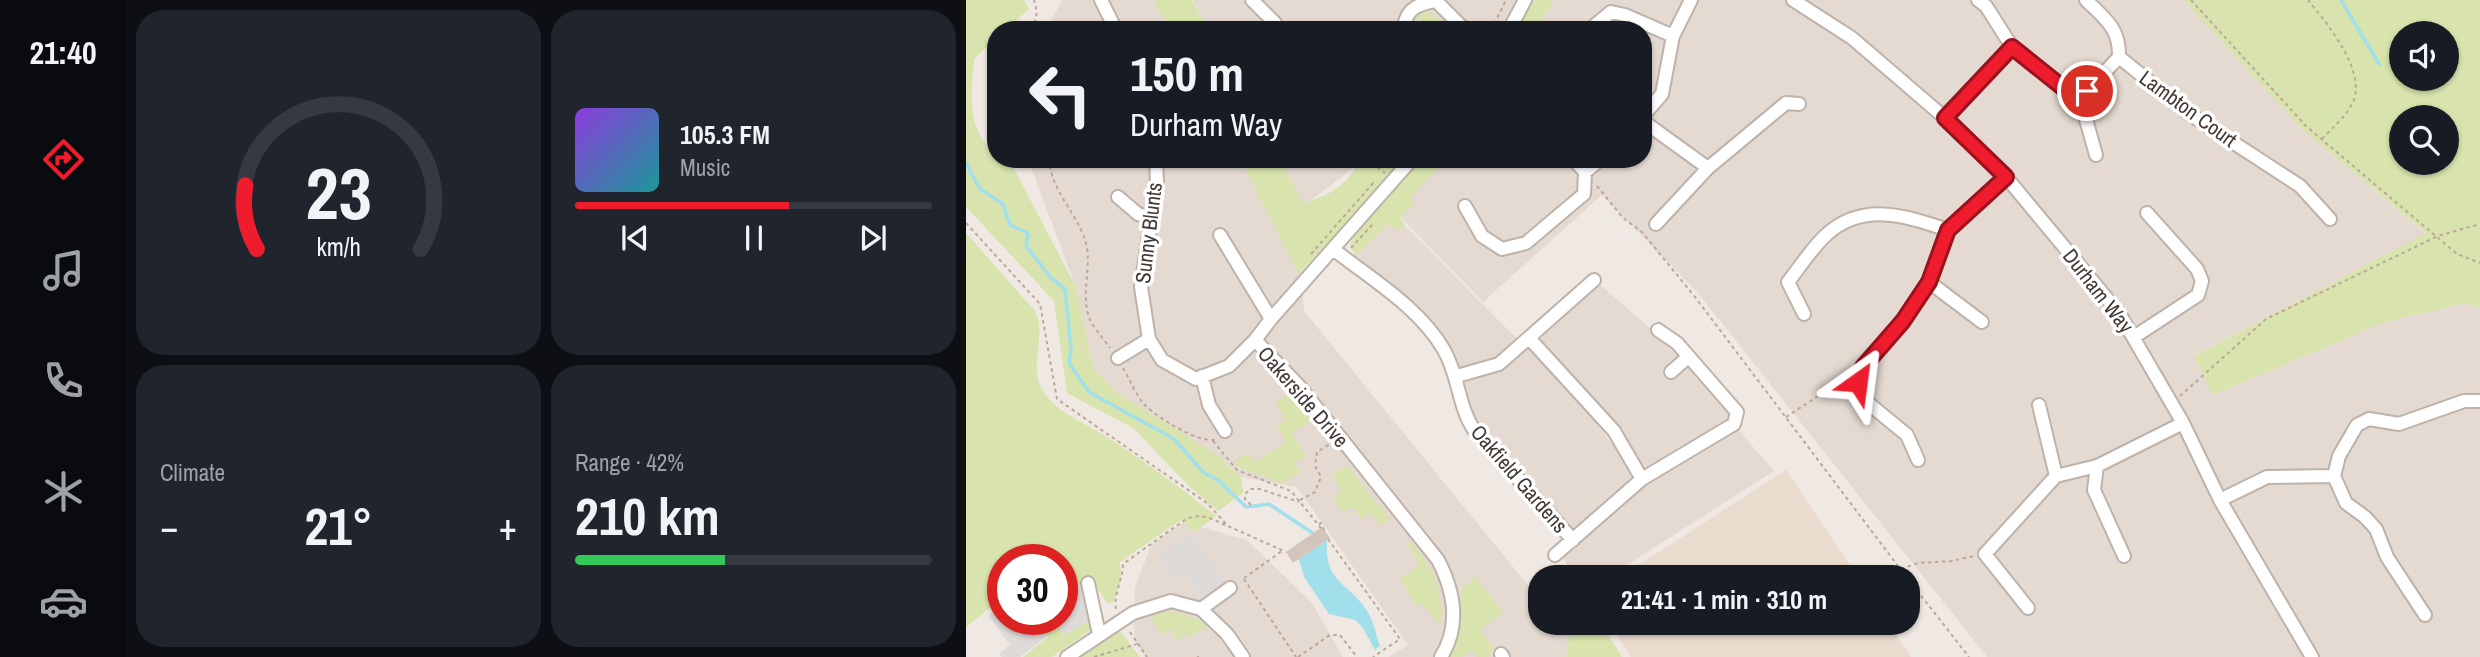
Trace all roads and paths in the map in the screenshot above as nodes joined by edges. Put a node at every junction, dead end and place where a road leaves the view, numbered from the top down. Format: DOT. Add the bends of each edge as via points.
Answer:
graph roads {
  1 [pos="1034,0"];
  2 [pos="1101,0"];
  3 [pos="1252,0"];
  4 [pos="1435,0"];
  5 [pos="1506,0"];
  6 [pos="1525,0"];
  7 [pos="1691,0"];
  8 [pos="1793,0"];
  9 [pos="1978,0"];
  10 [pos="2086,0"];
  11 [pos="2191,0"];
  12 [pos="2308,0"];
  13 [pos="1035,21"];
  14 [pos="1108,21"];
  15 [pos="1273,21"];
  16 [pos="1405,21"];
  17 [pos="1455,21"];
  18 [pos="1496,21"];
  19 [pos="1514,21"];
  20 [pos="1600,21"];
  21 [pos="1638,21"];
  22 [pos="1652,27"];
  23 [pos="1672,36"];
  24 [pos="2012,47"];
  25 [pos="2119,57"];
  26 [pos="2078,91"];
  27 [pos="1799,104"];
  28 [pos="1652,107"];
  29 [pos="1945,118"];
  30 [pos="1652,126"];
  31 [pos="2321,140"];
  32 [pos="2096,155"];
  33 [pos="1051,168"];
  34 [pos="1156,168"];
  35 [pos="1378,168"];
  36 [pos="1404,168"];
  37 [pos="1581,168"];
  38 [pos="1590,168"];
  39 [pos="1708,169"];
  40 [pos="1585,172"];
  41 [pos="2006,177"];
  42 [pos="1394,180"];
  43 [pos="1118,197"];
  44 [pos="1465,206"];
  45 [pos="2147,213"];
  46 [pos="1151,218"];
  47 [pos="2330,219"];
  48 [pos="966,223"];
  49 [pos="1656,224"];
  50 [pos="2480,224"];
  51 [pos="1948,230"];
  52 [pos="1220,235"];
  53 [pos="2438,236"];
  54 [pos="1332,249"];
  55 [pos="2480,263"];
  56 [pos="1594,280"];
  57 [pos="1929,282"];
  58 [pos="1804,314"];
  59 [pos="1271,319"];
  60 [pos="1982,322"];
  61 [pos="1658,330"];
  62 [pos="2134,337"];
  63 [pos="1530,338"];
  64 [pos="1149,339"];
  65 [pos="1255,340"];
  66 [pos="1688,357"];
  67 [pos="1118,358"];
  68 [pos="1671,372"];
  69 [pos="1860,375"];
  70 [pos="1202,376"];
  71 [pos="1457,376"];
  72 [pos="2480,401"];
  73 [pos="2172,403"];
  74 [pos="2039,405"];
  75 [pos="1786,418"];
  76 [pos="2183,423"];
  77 [pos="1226,431"];
  78 [pos="1339,438"];
  79 [pos="1213,441"];
  80 [pos="1918,460"];
  81 [pos="2097,466"];
  82 [pos="2334,476"];
  83 [pos="2056,477"];
  84 [pos="1642,479"];
  85 [pos="2220,500"];
  86 [pos="1299,501"];
  87 [pos="1251,505"];
  88 [pos="1228,526"];
  89 [pos="1325,532"];
  90 [pos="1328,539"];
  91 [pos="1573,540"];
  92 [pos="1985,554"];
  93 [pos="1555,555"];
  94 [pos="2124,556"];
  95 [pos="1897,565"];
  96 [pos="1912,565"];
  97 [pos="1244,579"];
  98 [pos="1088,583"];
  99 [pos="1230,589"];
  100 [pos="1920,595"];
  101 [pos="2028,608"];
  102 [pos="1200,609"];
  103 [pos="2425,615"];
  104 [pos="1122,620"];
  105 [pos="1099,634"];
  106 [pos="1138,644"];
  107 [pos="1066,657"];
  108 [pos="1094,657"];
  109 [pos="1147,657"];
  110 [pos="1243,657"];
  111 [pos="1297,657"];
  112 [pos="1357,657"];
  113 [pos="1373,657"];
  114 [pos="1441,657"];
  115 [pos="1969,657"];
  116 [pos="2312,657"];
  1 -- 13 [label="path"];
  2 -- 14 [label="street"];
  3 -- 15 [label="street"];
  4 -- 16 [label="street" via="1418,4"];
  4 -- 17 [label="street"];
  5 -- 18 [label="path"];
  6 -- 19 [label="street"];
  7 -- 23 [label="street"];
  8 -- 29 [label="street, Durham Way" via="1852,38"];
  9 -- 24 [label="street"];
  10 -- 25 [label="street" via="2114,29"];
  11 -- 31 [label="path"];
  12 -- 31 [label="path" via="2331,28 2356,82 2354,100"];
  20 -- 21 [label="street" via="1611,12"];
  22 -- 23 [label="street"];
  23 -- 28 [label="street" via="1662,94"];
  24 -- 26 [label="street" via="2067,91"];
  24 -- 29 [label="street"];
  25 -- 26 [label="street, Lambton Court" via="2087,91"];
  25 -- 47 [label="street, Lambton Court" via="2191,115 2300,187"];
  26 -- 32 [label="street"];
  27 -- 39 [label="street" via="1786,103"];
  29 -- 41 [label="street, Durham Way"];
  30 -- 39 [label="street"];
  31 -- 53 [label="path"];
  33 -- 67 [label="path" via="1055,186 1085,238 1085,300 1090,320"];
  34 -- 46 [label="street, Sunny Blunts"];
  35 -- 42 [label="path"];
  36 -- 42 [label="street, Oakerside Drive"];
  37 -- 40 [label="street"];
  38 -- 40 [label="street"];
  39 -- 49 [label="street"];
  40 -- 44 [label="street" via="1584,194 1526,243 1502,249 1482,236"];
  40 -- 75 [label="path" via="1688,288"];
  41 -- 51 [label="street"];
  41 -- 62 [label="street, Durham Way"];
  42 -- 54 [label="street, Oakerside Drive"];
  43 -- 46 [label="street" via="1138,215"];
  45 -- 62 [label="street" via="2197,269 2202,281 2197,295"];
  46 -- 64 [label="street, Sunny Blunts" via="1141,287"];
  48 -- 88 [label="path" via="1040,304 1057,399 1207,503"];
  50 -- 53 [label="path"];
  51 -- 57 [label="street"];
  51 -- 58 [label="street" via="1903,215 1861,214 1826,234 1788,282"];
  52 -- 59 [label="street"];
  53 -- 55 [label="path" via="2457,254"];
  53 -- 73 [label="path" via="2266,319"];
  54 -- 59 [label="street, Oakerside Drive"];
  54 -- 71 [label="street, Oakfield Gardens" via="1421,318"];
  56 -- 63 [label="street"];
  57 -- 60 [label="street"];
  57 -- 69 [label="street"];
  59 -- 65 [label="street, Oakerside Drive"];
  61 -- 66 [label="street, Oakfield Gardens"];
  62 -- 73 [label="street, Durham Way"];
  63 -- 71 [label="street" via="1499,364"];
  63 -- 84 [label="street" via="1614,431"];
  64 -- 67 [label="street"];
  64 -- 70 [label="street" via="1161,360 1196,379"];
  65 -- 70 [label="street" via="1228,366"];
  65 -- 78 [label="street, Oakerside Drive" via="1300,387"];
  66 -- 68 [label="street"];
  66 -- 84 [label="street, Oakfield Gardens" via="1737,412 1734,424"];
  67 -- 79 [label="path" via="1144,405 1171,424"];
  69 -- 75 [label="path" via="1849,376"];
  69 -- 80 [label="street" via="1858,382 1868,403 1907,435"];
  70 -- 77 [label="street" via="1209,405"];
  71 -- 91 [label="street, Oakfield Gardens" via="1464,415 1474,430"];
  72 -- 82 [label="street" via="2464,401 2399,424 2369,419 2357,425 2339,456"];
  73 -- 76 [label="street, Durham Way"];
  74 -- 83 [label="street"];
  75 -- 95 [label="path"];
  76 -- 81 [label="street"];
  76 -- 85 [label="street, Durham Way"];
  77 -- 79 [label="path"];
  78 -- 86 [label="path" via="1317,452 1315,466 1321,477 1315,492"];
  78 -- 114 [label="street, Oakerside Drive" via="1438,560 1450,582 1453,631"];
  79 -- 86 [label="path" via="1237,470 1291,491"];
  81 -- 83 [label="street"];
  81 -- 94 [label="street" via="2094,490"];
  82 -- 85 [label="street" via="2267,477"];
  82 -- 103 [label="street" via="2346,503 2375,529 2387,557"];
  83 -- 92 [label="street"];
  84 -- 91 [label="street, Oakfield Gardens"];
  85 -- 116 [label="street, Durham Way"];
  86 -- 87 [label="path" via="1250,489 1245,499"];
  86 -- 89 [label="path"];
  88 -- 97 [label="path" via="1284,551"];
  88 -- 104 [label="path" via="1208,516 1186,519 1123,564 1115,601"];
  90 -- 113 [label="path" via="1400,639"];
  91 -- 93 [label="street, Oakfield Gardens"];
  92 -- 96 [label="path"];
  92 -- 101 [label="street"];
  97 -- 99 [label="path"];
  97 -- 111 [label="path"];
  98 -- 105 [label="street"];
  99 -- 102 [label="street"];
  100 -- 115 [label="path"];
  102 -- 104 [label="street" via="1171,601"];
  102 -- 110 [label="street"];
  104 -- 105 [label="street"];
  104 -- 106 [label="path"];
  105 -- 107 [label="street"];
  106 -- 108 [label="path"];
  106 -- 109 [label="path"];
  111 -- 112 [label="path" via="1330,635 1340,635"];
}
